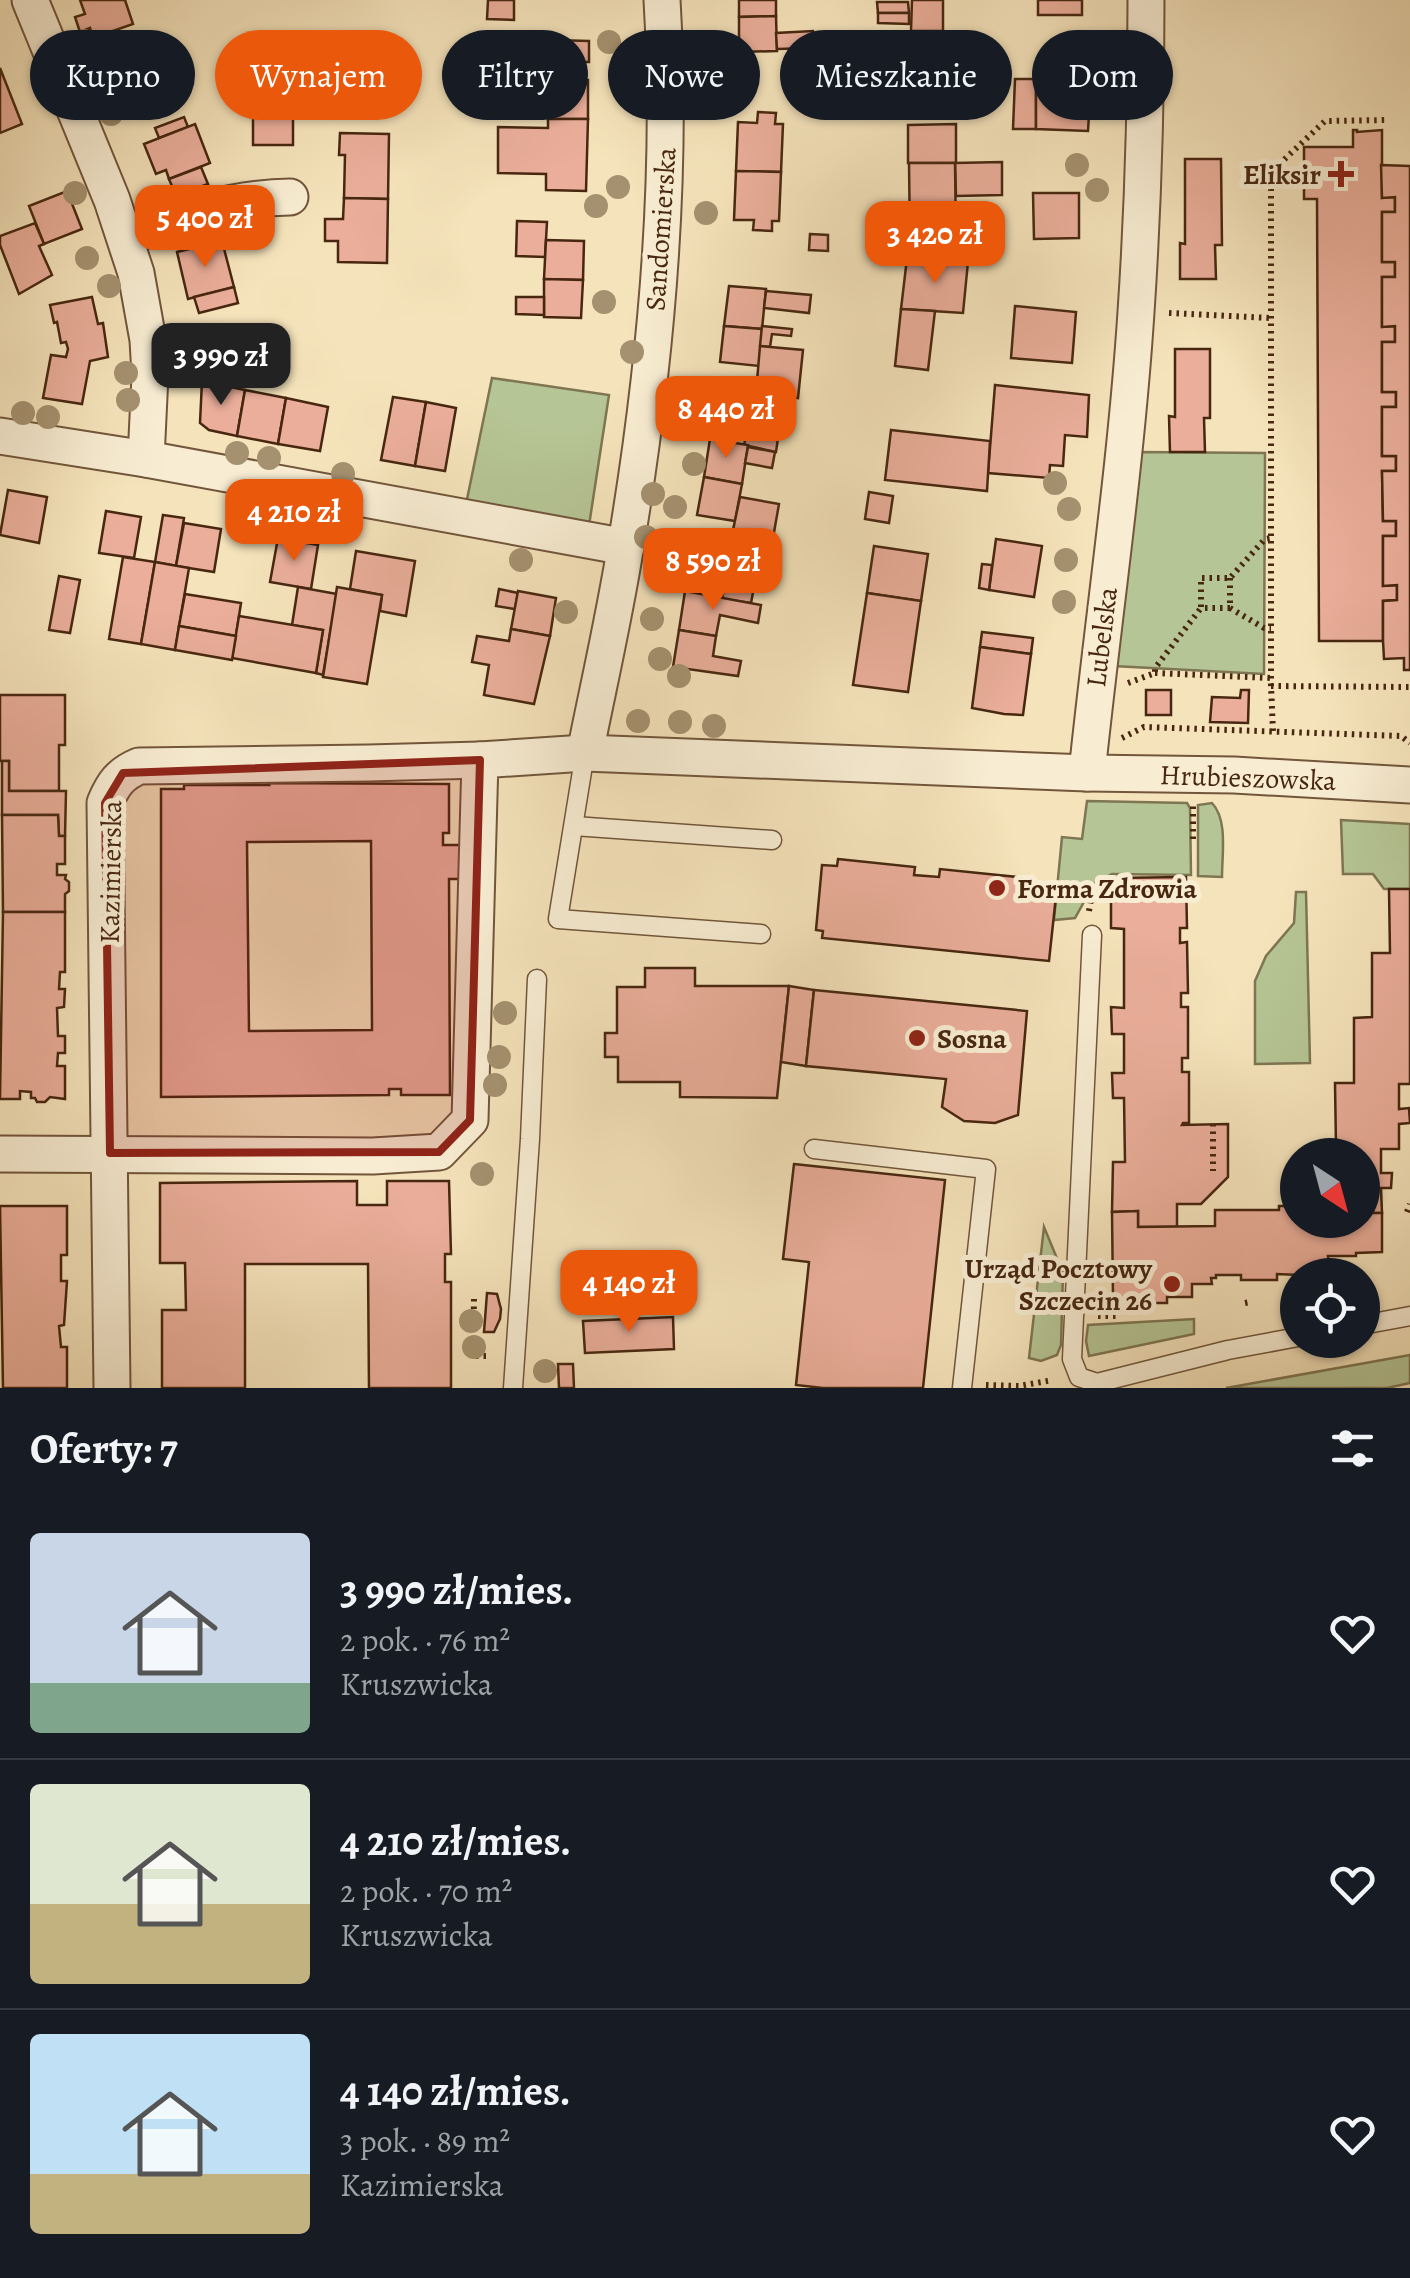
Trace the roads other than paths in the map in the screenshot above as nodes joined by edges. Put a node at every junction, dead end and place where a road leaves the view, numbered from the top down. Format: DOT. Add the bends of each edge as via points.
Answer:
graph roads {
  1 [pos="30,0"];
  2 [pos="662,0"];
  3 [pos="1146,0"];
  4 [pos="290,197"];
  5 [pos="126,238"];
  6 [pos="0,436"];
  7 [pos="146,458"];
  8 [pos="626,547"];
  9 [pos="585,753"];
  10 [pos="480,760"];
  11 [pos="1086,773"];
  12 [pos="1410,784"];
  13 [pos="574,826"];
  14 [pos="772,840"];
  15 [pos="761,934"];
  16 [pos="1092,935"];
  17 [pos="537,979"];
  18 [pos="814,1149"];
  19 [pos="110,1153"];
  20 [pos="0,1154"];
  21 [pos="1410,1316"];
  22 [pos="1380,1322"];
  23 [pos="1280,1340"];
  24 [pos="962,1386"];
  25 [pos="112,1388"];
  26 [pos="514,1388"];
  1 -- 5 [label="street"];
  2 -- 8 [label="street, Sandomierska" via="660,257"];
  3 -- 11 [label="street, Lubelska" via="1136,313"];
  4 -- 5 [label="street" via="211,207"];
  5 -- 7 [label="street" via="148,340"];
  6 -- 7 [label="street"];
  7 -- 8 [label="street"];
  8 -- 9 [label="street, Sandomierska"];
  9 -- 10 [label="street, Kazimierska"];
  9 -- 11 [label="street"];
  9 -- 13 [label="lane"];
  10 -- 19 [label="street" via="470,1120 439,1152"];
  10 -- 19 [label="street, Kazimierska" via="139,766 123,773 105,803"];
  11 -- 12 [label="street, Hrubieszowska"];
  13 -- 14 [label="lane"];
  13 -- 15 [label="lane" via="558,918"];
  16 -- 23 [label="lane" via="1072,1359 1079,1376 1097,1384"];
  17 -- 26 [label="lane"];
  18 -- 24 [label="lane" via="986,1169"];
  19 -- 20 [label="street"];
  19 -- 25 [label="street, Kazimierska"];
  21 -- 22 [label="lane"];
}
